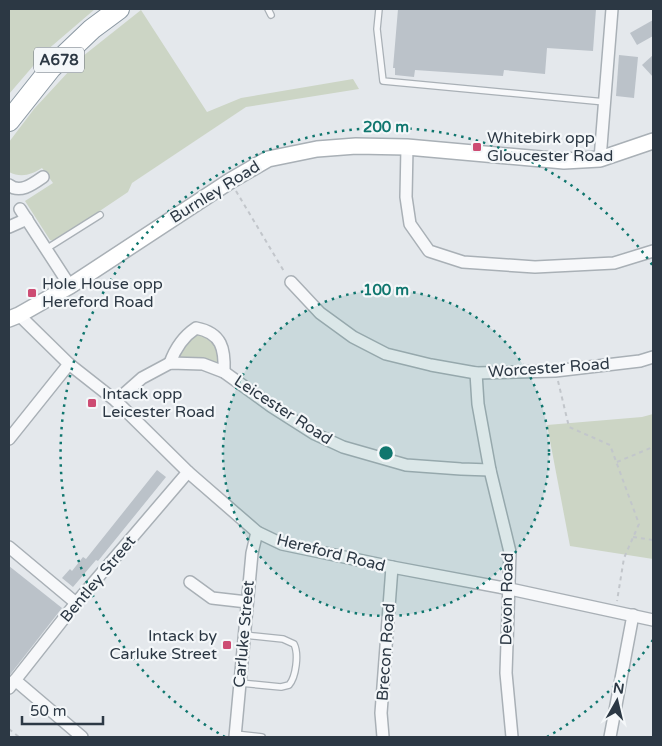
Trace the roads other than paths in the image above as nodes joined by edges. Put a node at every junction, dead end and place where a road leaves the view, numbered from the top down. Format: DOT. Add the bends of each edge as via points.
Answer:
graph roads {
  1 [pos="119,9"];
  2 [pos="379,9"];
  3 [pos="612,9"];
  4 [pos="605,102"];
  5 [pos="9,121"];
  6 [pos="653,141"];
  7 [pos="407,147"];
  8 [pos="600,160"];
  9 [pos="43,177"];
  10 [pos="9,185"];
  11 [pos="20,209"];
  12 [pos="100,215"];
  13 [pos="27,220"];
  14 [pos="9,227"];
  15 [pos="46,249"];
  16 [pos="653,251"];
  17 [pos="291,282"];
  18 [pos="70,286"];
  19 [pos="14,318"];
  20 [pos="653,356"];
  21 [pos="170,363"];
  22 [pos="69,364"];
  23 [pos="224,372"];
  24 [pos="476,374"];
  25 [pos="116,401"];
  26 [pos="9,439"];
  27 [pos="490,470"];
  28 [pos="188,472"];
  29 [pos="256,532"];
  30 [pos="9,547"];
  31 [pos="392,568"];
  32 [pos="190,582"];
  33 [pos="510,589"];
  34 [pos="247,602"];
  35 [pos="76,603"];
  36 [pos="633,615"];
  37 [pos="653,620"];
  38 [pos="244,635"];
  39 [pos="240,683"];
  40 [pos="12,684"];
  41 [pos="235,736"];
  42 [pos="82,737"];
  43 [pos="262,737"];
  44 [pos="383,737"];
  45 [pos="512,737"];
  46 [pos="610,737"];
  1 -- 5 [label="highway, A678" via="92,29 51,68"];
  2 -- 4 [label="lane" via="377,29 383,81"];
  3 -- 4 [label="street"];
  4 -- 8 [label="street"];
  6 -- 8 [label="street, Burnley Road"];
  7 -- 8 [label="street, Burnley Road" via="564,162"];
  7 -- 16 [label="street" via="406,197 410,224 429,251 463,262 535,267 614,262"];
  7 -- 18 [label="street, Burnley Road" via="317,149 268,159"];
  9 -- 10 [label="street" via="20,189"];
  11 -- 13 [label="street"];
  12 -- 15 [label="lane"];
  13 -- 14 [label="street"];
  13 -- 15 [label="street"];
  15 -- 18 [label="street"];
  17 -- 24 [label="street, Worcester Road" via="320,313 353,337 386,354"];
  18 -- 19 [label="street, Burnley Road"];
  19 -- 22 [label="street, Hereford Road"];
  20 -- 24 [label="street, Worcester Road" via="640,361 555,371"];
  21 -- 23 [label="street, Leicester Road" via="203,364"];
  21 -- 23 [label="street, Leicester Road" via="186,335 196,328 216,336 225,353"];
  21 -- 25 [label="street, Leicester Road" via="142,378"];
  22 -- 25 [label="street, Hereford Road"];
  22 -- 26 [label="street"];
  23 -- 27 [label="street, Leicester Road" via="314,434 343,447 406,465"];
  24 -- 27 [label="street, Devon Road"];
  25 -- 28 [label="street, Hereford Road"];
  27 -- 33 [label="street, Devon Road" via="510,552"];
  28 -- 29 [label="street, Hereford Road"];
  28 -- 35 [label="street, Bentley Street"];
  29 -- 31 [label="street, Hereford Road" via="282,544"];
  29 -- 34 [label="street, Carluke Street"];
  30 -- 35 [label="street"];
  31 -- 33 [label="street, Hereford Road"];
  31 -- 44 [label="street, Brecon Road" via="381,713"];
  32 -- 34 [label="street" via="212,598"];
  33 -- 36 [label="street, Hereford Road"];
  33 -- 45 [label="street, Devon Road" via="506,673"];
  34 -- 38 [label="street, Carluke Street"];
  35 -- 40 [label="street, Bentley Street"];
  36 -- 37 [label="street, Hereford Road"];
  36 -- 46 [label="street"];
  38 -- 39 [label="street, Carluke Street"];
  38 -- 39 [label="lane" via="283,639 294,644 296,651 293,678 289,685"];
  39 -- 41 [label="street, Carluke Street"];
  40 -- 42 [label="street"];
  41 -- 43 [label="lane"];
}
